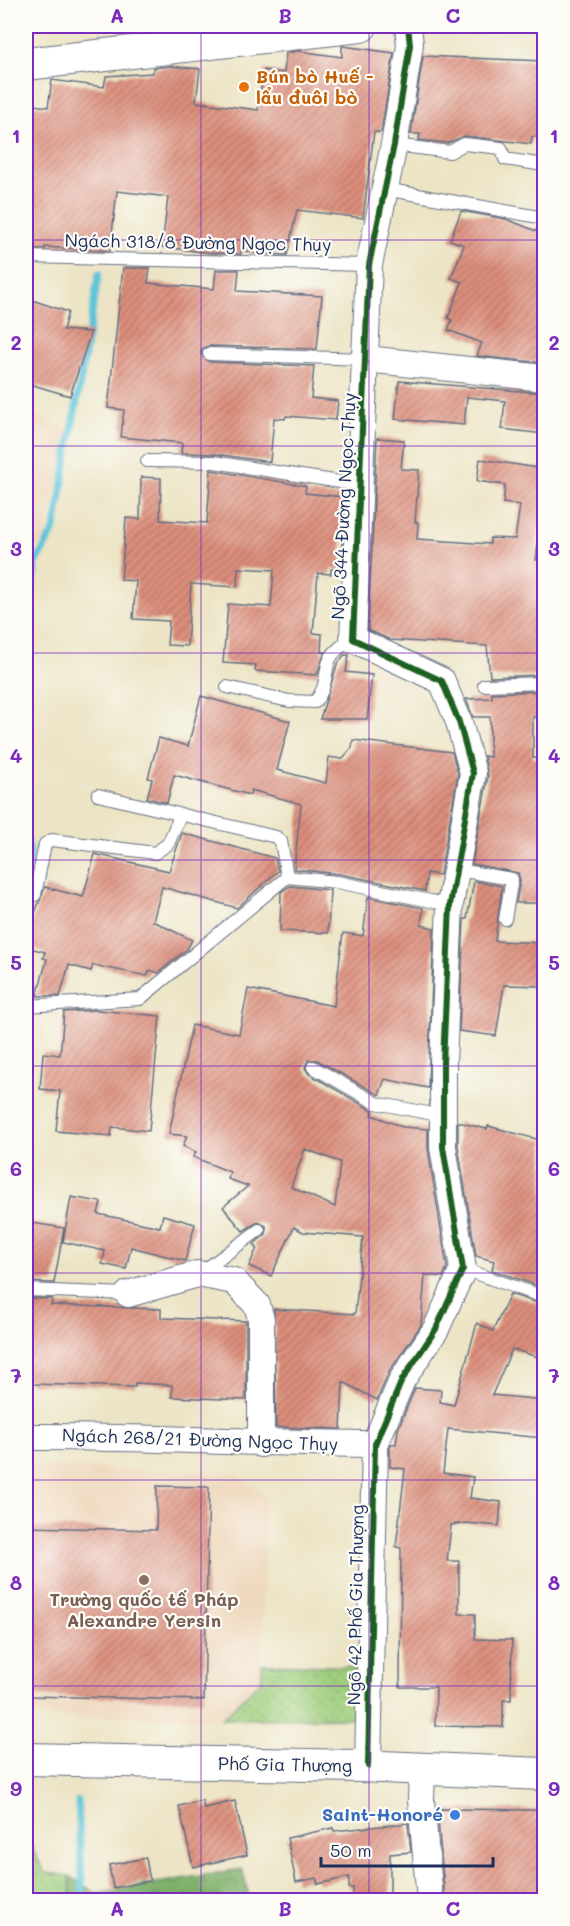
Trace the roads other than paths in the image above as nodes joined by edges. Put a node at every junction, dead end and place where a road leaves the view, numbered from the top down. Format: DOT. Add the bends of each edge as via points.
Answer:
graph roads {
  1 [pos="362,26"];
  2 [pos="408,26"];
  3 [pos="26,64"];
  4 [pos="394,145"];
  5 [pos="544,165"];
  6 [pos="385,189"];
  7 [pos="544,218"];
  8 [pos="26,257"];
  9 [pos="369,266"];
  10 [pos="208,354"];
  11 [pos="366,359"];
  12 [pos="544,378"];
  13 [pos="147,461"];
  14 [pos="359,485"];
  15 [pos="353,639"];
  16 [pos="544,683"];
  17 [pos="484,685"];
  18 [pos="227,687"];
  19 [pos="98,795"];
  20 [pos="180,814"];
  21 [pos="458,870"];
  22 [pos="287,877"];
  23 [pos="35,895"];
  24 [pos="450,905"];
  25 [pos="505,919"];
  26 [pos="26,1006"];
  27 [pos="313,1067"];
  28 [pos="443,1116"];
  29 [pos="259,1230"];
  30 [pos="463,1269"];
  31 [pos="198,1274"];
  32 [pos="26,1290"];
  33 [pos="128,1294"];
  34 [pos="544,1297"];
  35 [pos="26,1437"];
  36 [pos="261,1444"];
  37 [pos="375,1444"];
  38 [pos="26,1759"];
  39 [pos="368,1766"];
  40 [pos="422,1769"];
  41 [pos="544,1770"];
  42 [pos="430,1900"];
  1 -- 3 [label="street"];
  2 -- 4 [label="street, Ngõ 344 Đường Ngọc Thụy" via="410,45"];
  4 -- 5 [label="lane" via="450,153 464,144 494,146 501,148 505,159"];
  4 -- 6 [label="street, Ngõ 344 Đường Ngọc Thụy"];
  6 -- 7 [label="lane"];
  6 -- 9 [label="street, Ngõ 344 Đường Ngọc Thụy"];
  8 -- 9 [label="lane, Ngách 318/8 Đường Ngọc Thụy"];
  9 -- 11 [label="street, Ngõ 344 Đường Ngọc Thụy"];
  10 -- 11 [label="lane"];
  11 -- 12 [label="street"];
  11 -- 14 [label="street, Ngõ 344 Đường Ngọc Thụy"];
  13 -- 14 [label="lane" via="214,462"];
  14 -- 15 [label="street, Ngõ 344 Đường Ngọc Thụy"];
  15 -- 18 [label="lane" via="338,647 328,659 320,696 315,702 288,701"];
  15 -- 21 [label="street, Ngõ 344 Đường Ngọc Thụy" via="442,681 459,722 473,773"];
  16 -- 17 [label="lane"];
  19 -- 20 [label="lane"];
  20 -- 22 [label="lane" via="276,837 281,841"];
  20 -- 23 [label="lane" via="168,844 155,853 52,840 45,844"];
  21 -- 24 [label="street, Ngõ 344 Đường Ngọc Thụy"];
  21 -- 25 [label="lane" via="512,879"];
  22 -- 24 [label="lane" via="337,882"];
  22 -- 26 [label="lane" via="140,999"];
  24 -- 28 [label="street, Ngõ 344 Đường Ngọc Thụy"];
  27 -- 28 [label="lane" via="376,1103"];
  28 -- 30 [label="street, Ngõ 344 Đường Ngọc Thụy" via="443,1147"];
  29 -- 31 [label="lane"];
  30 -- 34 [label="lane"];
  30 -- 37 [label="street" via="436,1329 402,1380"];
  31 -- 33 [label="street"];
  31 -- 36 [label="street" via="234,1281 257,1305 261,1319"];
  32 -- 33 [label="lane"];
  35 -- 36 [label="street, Ngách 268/21 Đường Ngọc Thụy" via="108,1436"];
  36 -- 37 [label="street, Ngách 268/21 Đường Ngọc Thụy"];
  37 -- 39 [label="street, Ngõ 42 Phố Gia Thượng"];
  38 -- 39 [label="street, Phố Gia Thượng"];
  39 -- 40 [label="street, Phố Gia Thượng"];
  40 -- 41 [label="street, Phố Gia Thượng"];
  40 -- 42 [label="street"];
}
